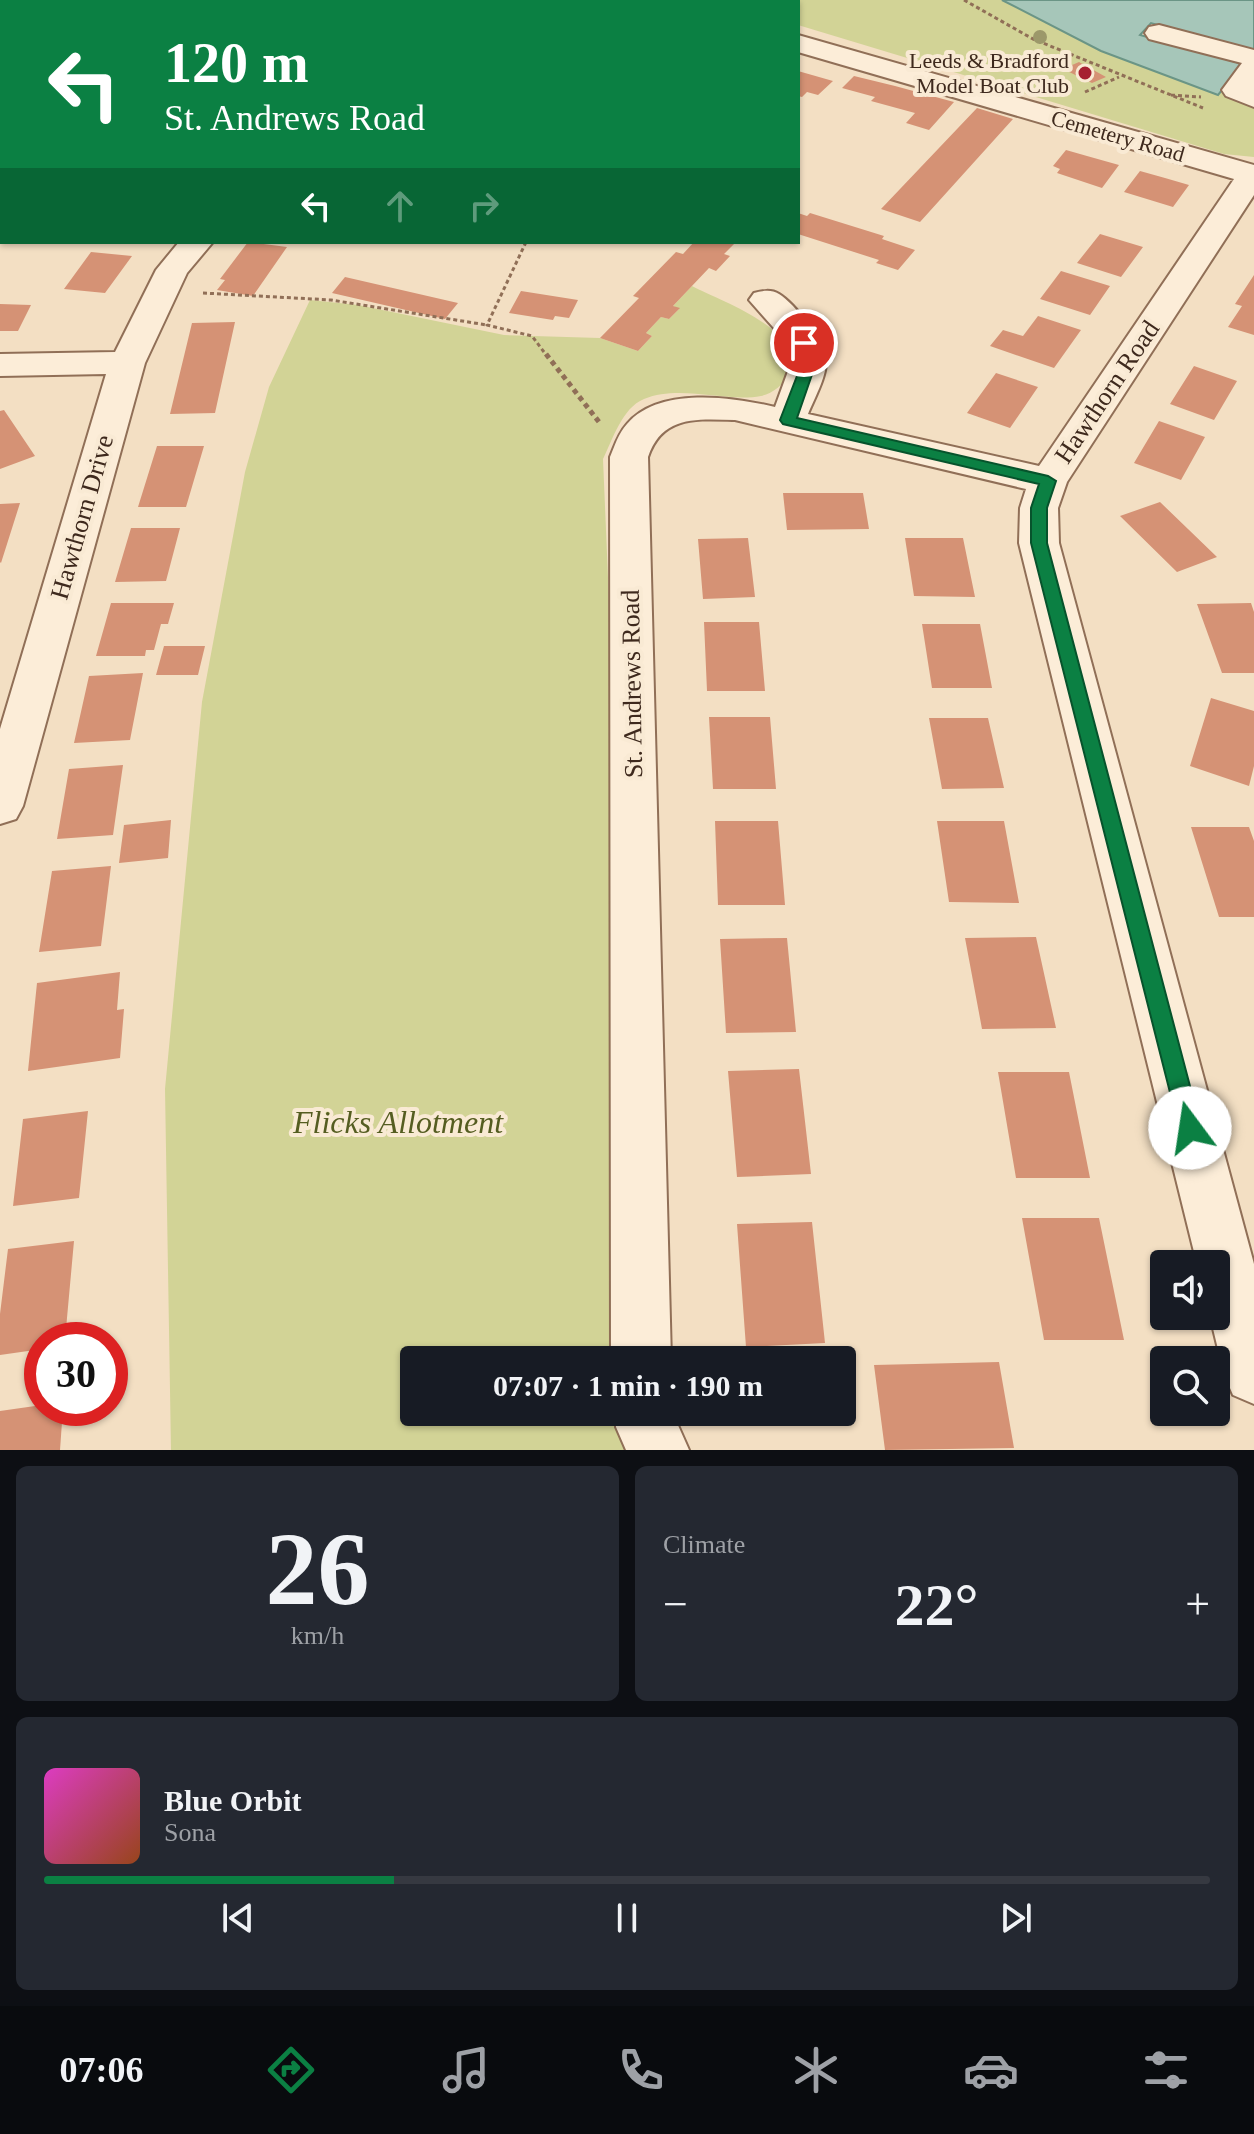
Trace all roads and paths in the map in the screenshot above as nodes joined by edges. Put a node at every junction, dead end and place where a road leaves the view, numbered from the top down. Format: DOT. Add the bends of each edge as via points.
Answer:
graph roads {
  1 [pos="964,0"];
  2 [pos="1159,33"];
  3 [pos="800,44"];
  4 [pos="1254,58"];
  5 [pos="1254,66"];
  6 [pos="1120,76"];
  7 [pos="1084,92"];
  8 [pos="1254,98"];
  9 [pos="1209,110"];
  10 [pos="1253,175"];
  11 [pos="195,244"];
  12 [pos="525,244"];
  13 [pos="162,291"];
  14 [pos="766,300"];
  15 [pos="487,325"];
  16 [pos="127,363"];
  17 [pos="0,365"];
  18 [pos="788,420"];
  19 [pos="639,432"];
  20 [pos="1048,481"];
  21 [pos="0,806"];
  22 [pos="641,1346"];
  23 [pos="1254,1374"];
  24 [pos="647,1426"];
  25 [pos="658,1450"];
  1 -- 6 [label="path" via="1033,39"];
  2 -- 4 [label="street"];
  3 -- 10 [label="street, Cemetery Road"];
  5 -- 8 [label="street" via="1236,90"];
  6 -- 7 [label="path"];
  6 -- 9 [label="path"];
  10 -- 20 [label="street, Hawthorn Road"];
  11 -- 13 [label="street, Hawthorn Drive"];
  12 -- 15 [label="path"];
  13 -- 15 [label="path" via="331,300"];
  13 -- 16 [label="street, Hawthorn Drive"];
  14 -- 18 [label="street" via="808,354"];
  15 -- 19 [label="path" via="532,336 603,427"];
  16 -- 17 [label="street"];
  16 -- 21 [label="street, Hawthorn Drive"];
  18 -- 19 [label="street" via="699,408 665,415"];
  18 -- 20 [label="street"];
  19 -- 22 [label="street, St. Andrews Road" via="629,457"];
  20 -- 23 [label="street, Hawthorn Road" via="1039,508 1039,543"];
  24 -- 25 [label="street"];
}
